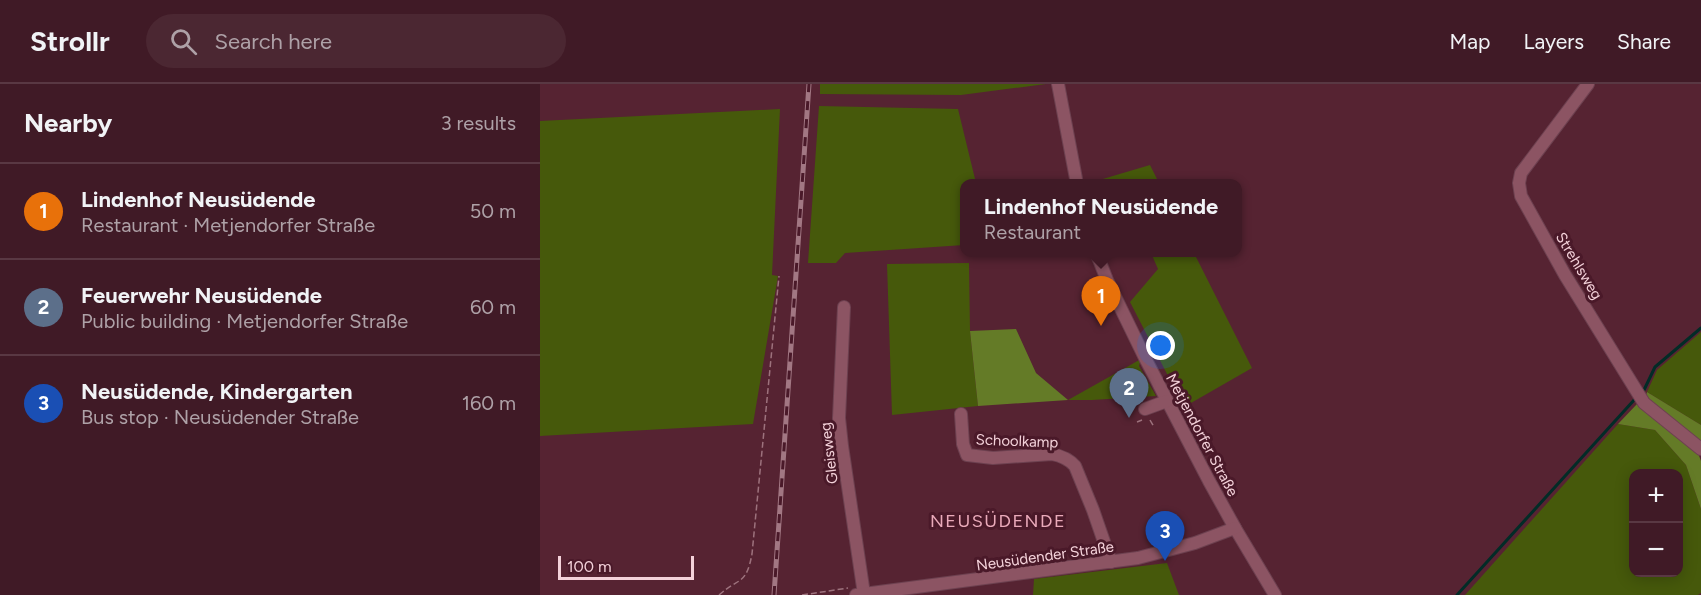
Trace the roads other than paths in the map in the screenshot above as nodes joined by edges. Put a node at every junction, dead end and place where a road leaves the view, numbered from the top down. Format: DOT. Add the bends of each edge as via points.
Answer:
graph roads {
  1 [pos="1058,84"];
  2 [pos="1588,84"];
  3 [pos="1076,179"];
  4 [pos="1098,257"];
  5 [pos="844,308"];
  6 [pos="1167,401"];
  7 [pos="1145,409"];
  8 [pos="961,414"];
  9 [pos="1701,449"];
  10 [pos="1234,528"];
  11 [pos="1111,562"];
  12 [pos="860,595"];
  13 [pos="1275,595"];
  1 -- 3 [label="street"];
  2 -- 9 [label="street, Strehlsweg" via="1521,173 1521,196 1644,403"];
  4 -- 6 [label="street, Metjendorfer Straße"];
  5 -- 12 [label="street, Gleisweg" via="839,418"];
  6 -- 7 [label="street"];
  6 -- 10 [label="street, Metjendorfer Straße"];
  8 -- 11 [label="street, Schoolkamp" via="967,455 993,458 1052,454 1072,462 1094,510"];
  10 -- 11 [label="street, Neusüdender Straße" via="1168,551"];
  10 -- 13 [label="street, Metjendorfer Straße"];
  11 -- 12 [label="street, Neusüdender Straße"];
}
